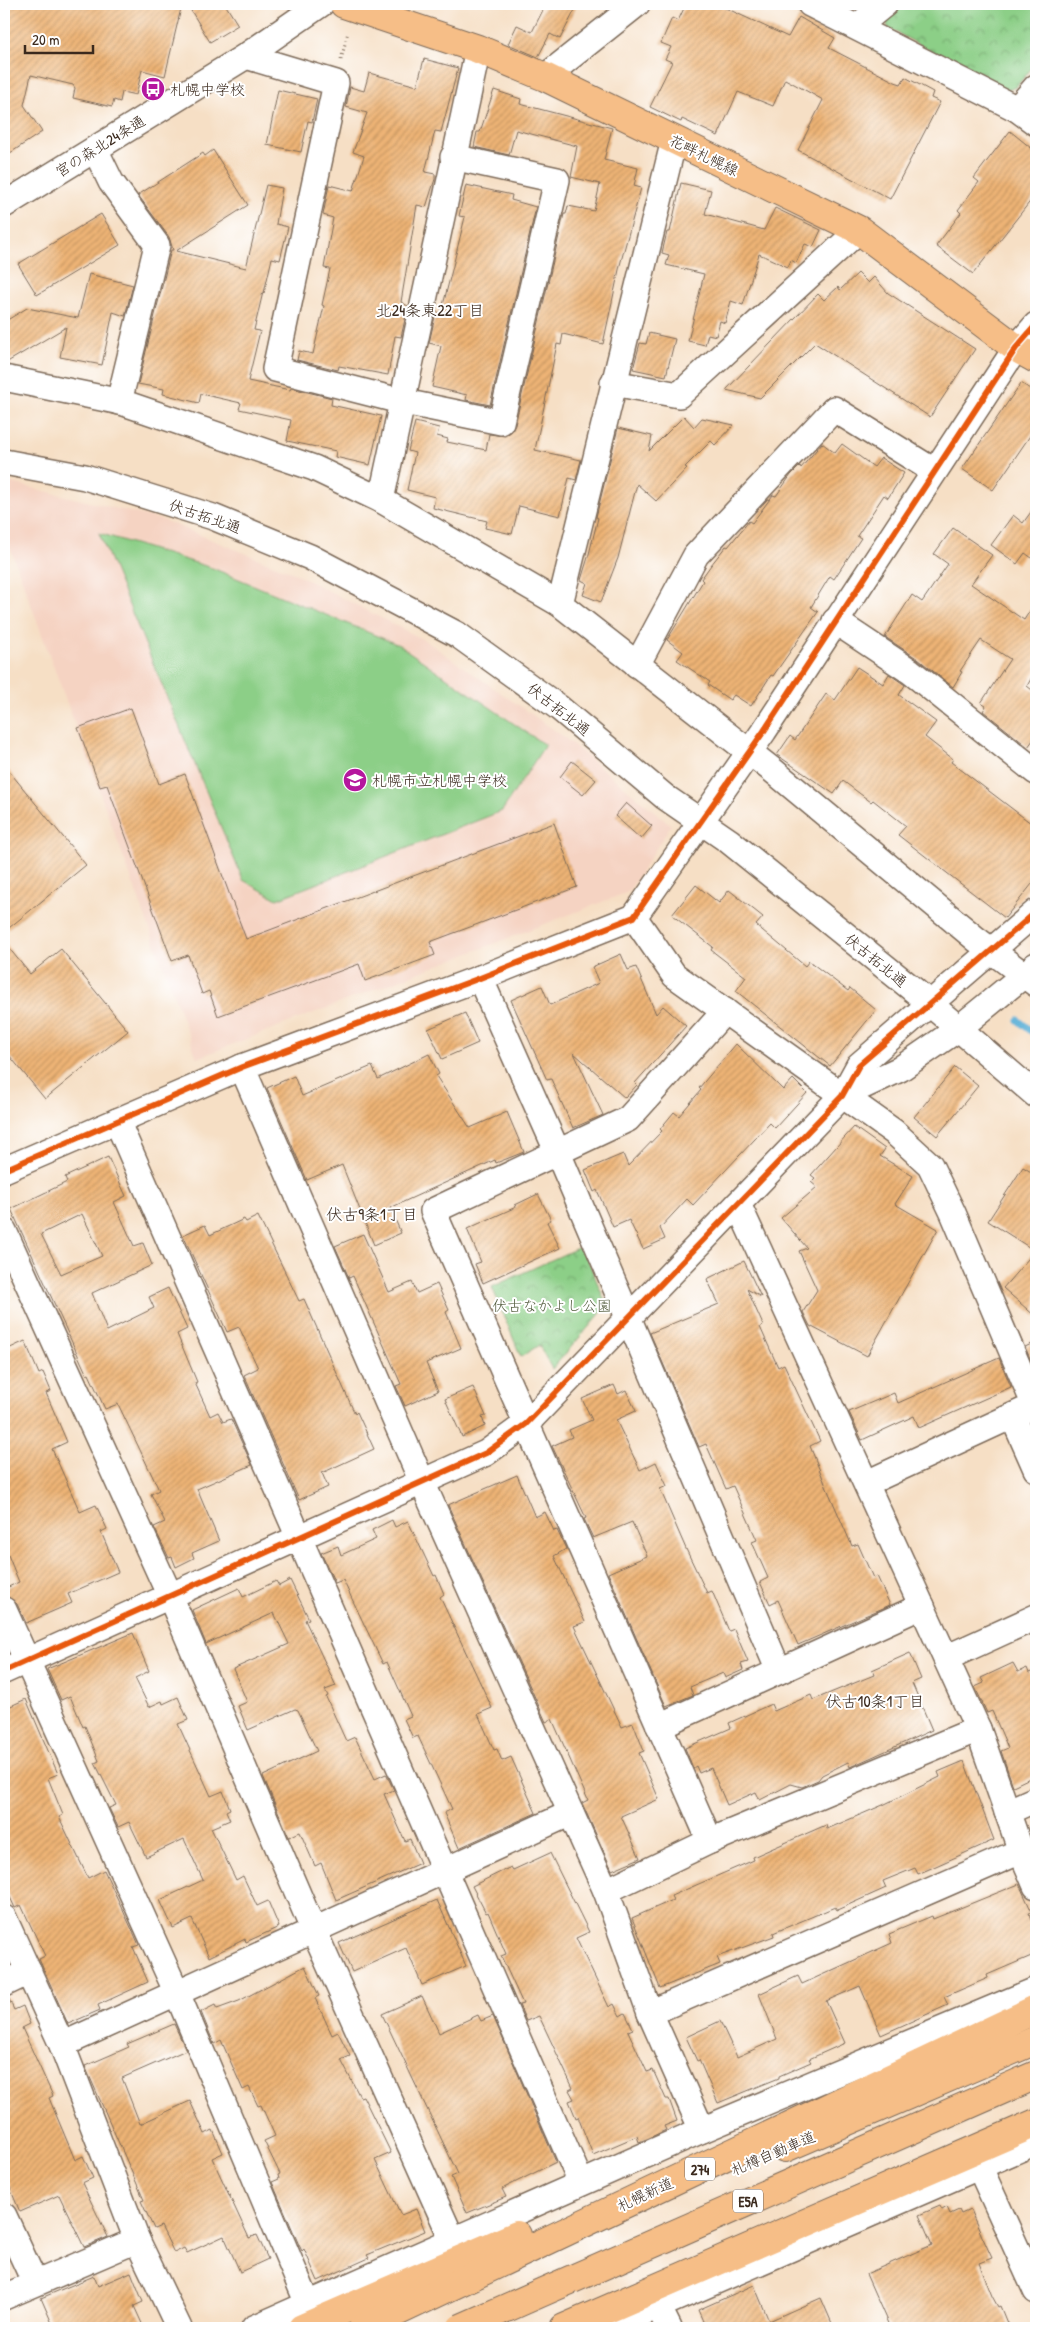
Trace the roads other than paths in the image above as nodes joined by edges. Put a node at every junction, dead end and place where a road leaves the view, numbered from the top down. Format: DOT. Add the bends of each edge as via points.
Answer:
graph roads {
  1 [pos="322,4"];
  2 [pos="344,4"];
  3 [pos="637,4"];
  4 [pos="810,4"];
  5 [pos="885,4"];
  6 [pos="858,26"];
  7 [pos="478,49"];
  8 [pos="246,56"];
  9 [pos="545,77"];
  10 [pos="1036,87"];
  11 [pos="1027,116"];
  12 [pos="674,140"];
  13 [pos="95,149"];
  14 [pos="454,157"];
  15 [pos="4,206"];
  16 [pos="859,230"];
  17 [pos="1036,325"];
  18 [pos="1026,353"];
  19 [pos="4,378"];
  20 [pos="613,383"];
  21 [pos="119,402"];
  22 [pos="404,402"];
  23 [pos="4,462"];
  24 [pos="934,471"];
  25 [pos="381,500"];
  26 [pos="560,604"];
  27 [pos="835,621"];
  28 [pos="637,665"];
  29 [pos="750,752"];
  30 [pos="1036,772"];
  31 [pos="700,823"];
  32 [pos="1036,912"];
  33 [pos="634,917"];
  34 [pos="992,951"];
  35 [pos="1032,974"];
  36 [pos="480,978"];
  37 [pos="929,1004"];
  38 [pos="725,1011"];
  39 [pos="958,1029"];
  40 [pos="242,1067"];
  41 [pos="1036,1095"];
  42 [pos="842,1096"];
  43 [pos="118,1121"];
  44 [pos="558,1153"];
  45 [pos="4,1170"];
  46 [pos="738,1204"];
  47 [pos="4,1231"];
  48 [pos="628,1318"];
  49 [pos="1028,1409"];
  50 [pos="526,1424"];
  51 [pos="1036,1469"];
  52 [pos="422,1482"];
  53 [pos="867,1482"];
  54 [pos="299,1537"];
  55 [pos="170,1596"];
  56 [pos="922,1606"];
  57 [pos="4,1610"];
  58 [pos="1036,1616"];
  59 [pos="946,1658"];
  60 [pos="27,1660"];
  61 [pos="4,1671"];
  62 [pos="779,1671"];
  63 [pos="659,1726"];
  64 [pos="978,1729"];
  65 [pos="1036,1799"];
  66 [pos="1006,1812"];
  67 [pos="571,1813"];
  68 [pos="710,1841"];
  69 [pos="1021,1851"];
  70 [pos="446,1870"];
  71 [pos="1036,1886"];
  72 [pos="606,1891"];
  73 [pos="4,1918"];
  74 [pos="313,1929"];
  75 [pos="29,1972"];
  76 [pos="4,1984"];
  77 [pos="1036,1990"];
  78 [pos="177,1993"];
  79 [pos="1036,2009"];
  80 [pos="650,2013"];
  81 [pos="1036,2040"];
  82 [pos="62,2045"];
  83 [pos="1036,2075"];
  84 [pos="1036,2089"];
  85 [pos="848,2098"];
  86 [pos="1036,2124"];
  87 [pos="702,2130"];
  88 [pos="1036,2142"];
  89 [pos="980,2168"];
  90 [pos="581,2184"];
  91 [pos="4,2216"];
  92 [pos="137,2240"];
  93 [pos="453,2241"];
  94 [pos="35,2283"];
  95 [pos="1036,2291"];
  96 [pos="4,2297"];
  97 [pos="658,2306"];
  98 [pos="305,2316"];
  99 [pos="179,2328"];
  100 [pos="254,2328"];
  101 [pos="363,2328"];
  102 [pos="373,2328"];
  103 [pos="448,2328"];
  104 [pos="461,2328"];
  105 [pos="564,2328"];
  106 [pos="608,2328"];
  107 [pos="669,2328"];
  1 -- 8 [label="street, 宮の森北24条通"];
  2 -- 7 [label="main road, 花畔札幌線"];
  3 -- 9 [label="street"];
  4 -- 6 [label="street"];
  5 -- 6 [label="street"];
  6 -- 11 [label="street"];
  7 -- 9 [label="main road, 花畔札幌線"];
  7 -- 14 [label="street"];
  8 -- 13 [label="street, 宮の森北24条通"];
  8 -- 22 [label="street" via="336,83 275,368"];
  9 -- 12 [label="main road, 花畔札幌線"];
  10 -- 11 [label="street"];
  12 -- 16 [label="main road, 花畔札幌線"];
  12 -- 20 [label="street"];
  13 -- 15 [label="street, 宮の森北24条通"];
  13 -- 21 [label="street" via="112,182 157,245"];
  14 -- 22 [label="street"];
  14 -- 22 [label="street" via="557,180 502,422"];
  16 -- 18 [label="main road, 花畔札幌線"];
  16 -- 20 [label="street" via="680,395"];
  17 -- 18 [label="street"];
  18 -- 24 [label="street"];
  19 -- 21 [label="street"];
  20 -- 26 [label="street"];
  21 -- 25 [label="street" via="314,468"];
  22 -- 25 [label="street"];
  23 -- 31 [label="street, 伏古拓北通" via="85,477 213,517 310,558 458,635 558,707"];
  24 -- 27 [label="street"];
  24 -- 28 [label="street" via="834,409 696,556"];
  25 -- 26 [label="street"];
  26 -- 28 [label="street"];
  27 -- 29 [label="street"];
  27 -- 30 [label="street" via="910,671"];
  28 -- 29 [label="street"];
  29 -- 31 [label="street"];
  29 -- 34 [label="street"];
  31 -- 33 [label="street"];
  31 -- 37 [label="street, 伏古拓北通" via="729,842"];
  32 -- 34 [label="street"];
  33 -- 36 [label="street"];
  33 -- 38 [label="street" via="674,975"];
  34 -- 35 [label="street"];
  34 -- 37 [label="street"];
  35 -- 39 [label="street"];
  36 -- 40 [label="street"];
  36 -- 44 [label="street"];
  37 -- 39 [label="street, 伏古拓北通"];
  37 -- 42 [label="street" via="859,1064"];
  38 -- 42 [label="street"];
  38 -- 44 [label="street" via="628,1119"];
  39 -- 41 [label="street, 伏古拓北通"];
  39 -- 42 [label="street" via="900,1069"];
  40 -- 43 [label="street"];
  40 -- 52 [label="street"];
  42 -- 46 [label="street"];
  42 -- 49 [label="street" via="894,1132 930,1165 953,1213"];
  43 -- 45 [label="street"];
  43 -- 54 [label="street"];
  44 -- 48 [label="street"];
  44 -- 50 [label="street" via="433,1211"];
  46 -- 48 [label="street"];
  46 -- 53 [label="street"];
  47 -- 55 [label="street"];
  48 -- 50 [label="street"];
  48 -- 62 [label="street"];
  49 -- 51 [label="street"];
  49 -- 53 [label="street"];
  50 -- 52 [label="street" via="486,1453"];
  50 -- 63 [label="street"];
  52 -- 54 [label="street"];
  52 -- 67 [label="street"];
  53 -- 56 [label="street"];
  54 -- 55 [label="street"];
  54 -- 70 [label="street"];
  55 -- 60 [label="street"];
  55 -- 74 [label="street"];
  56 -- 59 [label="street"];
  56 -- 62 [label="street"];
  57 -- 60 [label="street"];
  58 -- 59 [label="street"];
  59 -- 64 [label="street"];
  60 -- 61 [label="street"];
  60 -- 78 [label="street"];
  62 -- 63 [label="street"];
  63 -- 68 [label="street"];
  64 -- 66 [label="street"];
  64 -- 68 [label="street"];
  65 -- 66 [label="street"];
  66 -- 69 [label="street"];
  67 -- 70 [label="street"];
  67 -- 72 [label="street"];
  68 -- 72 [label="street"];
  69 -- 71 [label="street"];
  69 -- 80 [label="street"];
  70 -- 74 [label="street"];
  70 -- 90 [label="street"];
  72 -- 80 [label="street"];
  73 -- 75 [label="street"];
  74 -- 78 [label="street"];
  74 -- 93 [label="street"];
  75 -- 76 [label="street"];
  75 -- 82 [label="street"];
  77 -- 87 [label="street"];
  78 -- 82 [label="street"];
  78 -- 98 [label="street"];
  79 -- 85 [label="main road, 札幌新道 / 274"];
  80 -- 87 [label="street"];
  81 -- 102 [label="main road, 札樽自動車道 / E5A"];
  82 -- 92 [label="street"];
  83 -- 104 [label="main road, E5A, bridge"];
  84 -- 103 [label="main road"];
  85 -- 98 [label="main road" via="821,2102 652,2177"];
  85 -- 101 [label="main road, 札幌新道 / 274"];
  86 -- 105 [label="main road"];
  87 -- 90 [label="street"];
  88 -- 89 [label="street"];
  89 -- 95 [label="street"];
  89 -- 97 [label="street"];
  90 -- 93 [label="street"];
  91 -- 94 [label="street"];
  92 -- 94 [label="street"];
  92 -- 99 [label="street"];
  93 -- 98 [label="street"];
  94 -- 96 [label="street"];
  97 -- 106 [label="street"];
  97 -- 107 [label="street"];
  98 -- 100 [label="street"];
}
